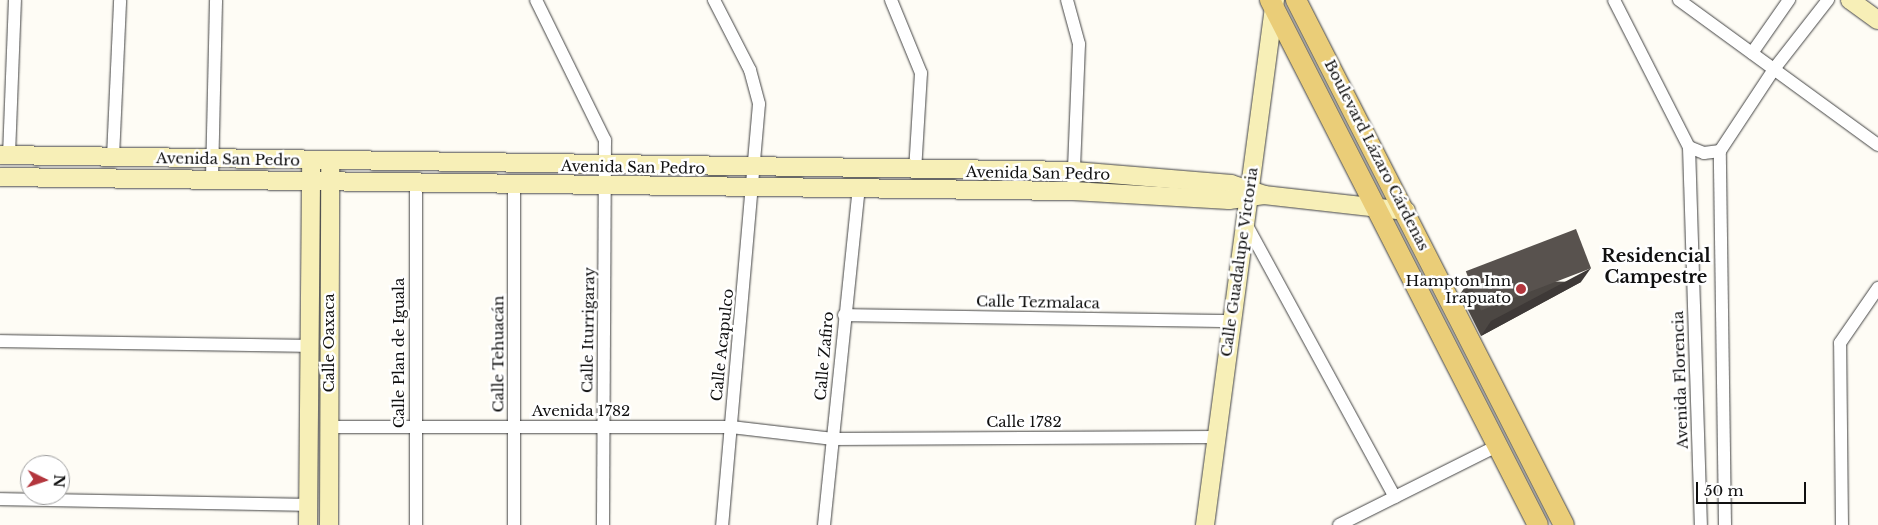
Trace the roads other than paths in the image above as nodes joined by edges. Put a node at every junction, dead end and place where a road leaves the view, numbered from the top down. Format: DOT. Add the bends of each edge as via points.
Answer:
graph roads {
  1 [pos="15,0"];
  2 [pos="120,0"];
  3 [pos="216,0"];
  4 [pos="536,0"];
  5 [pos="714,0"];
  6 [pos="892,0"];
  7 [pos="1067,0"];
  8 [pos="1296,0"];
  9 [pos="1614,0"];
  10 [pos="1678,0"];
  11 [pos="1789,0"];
  12 [pos="1828,0"];
  13 [pos="1850,0"];
  14 [pos="1273,2"];
  15 [pos="1878,20"];
  16 [pos="1752,53"];
  17 [pos="1774,69"];
  18 [pos="1878,145"];
  19 [pos="1689,147"];
  20 [pos="1720,151"];
  21 [pos="5,155"];
  22 [pos="113,157"];
  23 [pos="213,158"];
  24 [pos="311,160"];
  25 [pos="330,160"];
  26 [pos="606,166"];
  27 [pos="754,169"];
  28 [pos="1074,171"];
  29 [pos="916,172"];
  30 [pos="0,177"];
  31 [pos="212,178"];
  32 [pos="311,179"];
  33 [pos="330,180"];
  34 [pos="416,182"];
  35 [pos="514,184"];
  36 [pos="607,186"];
  37 [pos="754,188"];
  38 [pos="859,189"];
  39 [pos="1073,191"];
  40 [pos="1254,194"];
  41 [pos="1377,209"];
  42 [pos="1406,211"];
  43 [pos="1246,224"];
  44 [pos="1878,288"];
  45 [pos="844,315"];
  46 [pos="1231,322"];
  47 [pos="0,341"];
  48 [pos="309,346"];
  49 [pos="514,426"];
  50 [pos="328,427"];
  51 [pos="416,427"];
  52 [pos="602,427"];
  53 [pos="731,427"];
  54 [pos="1215,437"];
  55 [pos="834,439"];
  56 [pos="1497,446"];
  57 [pos="308,479"];
  58 [pos="329,480"];
  59 [pos="1395,497"];
  60 [pos="0,500"];
  61 [pos="308,505"];
  62 [pos="1207,506"];
  63 [pos="308,525"];
  64 [pos="329,525"];
  65 [pos="416,525"];
  66 [pos="514,525"];
  67 [pos="603,525"];
  68 [pos="722,525"];
  69 [pos="824,525"];
  70 [pos="1205,525"];
  71 [pos="1217,525"];
  72 [pos="1339,525"];
  73 [pos="1538,525"];
  74 [pos="1564,525"];
  75 [pos="1701,525"];
  76 [pos="1725,525"];
  77 [pos="1842,525"];
  1 -- 21 [label="street"];
  2 -- 22 [label="street"];
  3 -- 23 [label="street"];
  4 -- 26 [label="street, Calle Iturrigaray" via="596,116 605,140"];
  5 -- 27 [label="street, Calle Acapulco" via="750,70 756,96"];
  6 -- 29 [label="street" via="921,73"];
  7 -- 28 [label="street" via="1079,44"];
  8 -- 42 [label="main road, Boulevard Lázaro Cárdenas"];
  9 -- 19 [label="street"];
  10 -- 16 [label="street"];
  11 -- 16 [label="street"];
  12 -- 17 [label="street"];
  13 -- 15 [label="street"];
  14 -- 40 [label="street, Calle Guadalupe Victoria"];
  14 -- 41 [label="main road, Boulevard Lázaro Cárdenas"];
  16 -- 17 [label="street"];
  17 -- 18 [label="street"];
  17 -- 20 [label="street"];
  19 -- 20 [label="street" via="1704,153"];
  19 -- 75 [label="street, Avenida Florencia"];
  20 -- 76 [label="street"];
  21 -- 22 [label="street, Avenida San Pedro"];
  22 -- 23 [label="street, Avenida San Pedro"];
  23 -- 24 [label="street, Avenida San Pedro"];
  23 -- 31 [label="street"];
  24 -- 25 [label="street, Avenida San Pedro"];
  24 -- 32 [label="street, Calle Oaxaca"];
  25 -- 26 [label="street, Avenida San Pedro"];
  25 -- 33 [label="street, Calle Oaxaca"];
  26 -- 27 [label="street, Avenida San Pedro"];
  26 -- 36 [label="street, Calle Iturrigaray"];
  27 -- 29 [label="street, Avenida San Pedro"];
  27 -- 37 [label="street, Calle Acapulco"];
  28 -- 29 [label="street, Avenida San Pedro"];
  28 -- 39 [label="street"];
  28 -- 40 [label="street, Avenida San Pedro" via="1231,184"];
  30 -- 31 [label="street, Avenida San Pedro"];
  31 -- 32 [label="street, Avenida San Pedro"];
  32 -- 33 [label="street, Avenida San Pedro"];
  32 -- 48 [label="street, Calle Oaxaca"];
  33 -- 34 [label="street, Avenida San Pedro"];
  33 -- 50 [label="street, Calle Oaxaca"];
  34 -- 35 [label="street, Avenida San Pedro"];
  34 -- 51 [label="street, Calle Plan de Iguala"];
  35 -- 36 [label="street, Avenida San Pedro"];
  35 -- 49 [label="street, Calle Tehuacán"];
  36 -- 37 [label="street, Avenida San Pedro"];
  36 -- 52 [label="street, Calle Iturrigaray"];
  37 -- 38 [label="street, Avenida San Pedro"];
  37 -- 53 [label="street, Calle Acapulco"];
  38 -- 39 [label="street, Avenida San Pedro"];
  38 -- 45 [label="street, Calle Zafiro"];
  39 -- 40 [label="street, Avenida San Pedro"];
  40 -- 41 [label="street, Avenida San Pedro"];
  40 -- 43 [label="street, Calle Guadalupe Victoria"];
  41 -- 42 [label="street, Avenida San Pedro"];
  41 -- 56 [label="main road, Boulevard Lázaro Cárdenas"];
  42 -- 74 [label="main road, Boulevard Lázaro Cárdenas"];
  43 -- 46 [label="street, Calle Guadalupe Victoria"];
  43 -- 59 [label="street"];
  44 -- 77 [label="street" via="1840,343"];
  45 -- 46 [label="street, Calle Tezmalaca"];
  45 -- 55 [label="street, Calle Zafiro"];
  46 -- 54 [label="street, Calle Guadalupe Victoria"];
  47 -- 48 [label="street"];
  48 -- 57 [label="street, Calle Oaxaca"];
  49 -- 51 [label="street, Avenida 1782"];
  49 -- 52 [label="street, Avenida 1782"];
  49 -- 66 [label="street, Calle Tehuacán"];
  50 -- 51 [label="street, Avenida 1782"];
  50 -- 58 [label="street, Calle Oaxaca"];
  51 -- 65 [label="street, Calle Plan de Iguala"];
  52 -- 53 [label="street, Avenida 1782"];
  52 -- 67 [label="street, Calle Iturrigaray"];
  53 -- 55 [label="street, Avenida 1782"];
  53 -- 68 [label="street, Calle Acapulco"];
  54 -- 55 [label="street, Calle 1782"];
  54 -- 62 [label="street, Calle Guadalupe Victoria"];
  55 -- 69 [label="street, Calle Zafiro"];
  56 -- 59 [label="street"];
  56 -- 73 [label="main road, Boulevard Lázaro Cárdenas"];
  57 -- 58 [label="street"];
  57 -- 61 [label="street, Calle Oaxaca"];
  58 -- 64 [label="street, Calle Oaxaca"];
  59 -- 72 [label="street"];
  60 -- 61 [label="street"];
  61 -- 63 [label="street, Calle Oaxaca"];
  62 -- 70 [label="street, Calle Guadalupe Victoria"];
  62 -- 71 [label="street"];
}
